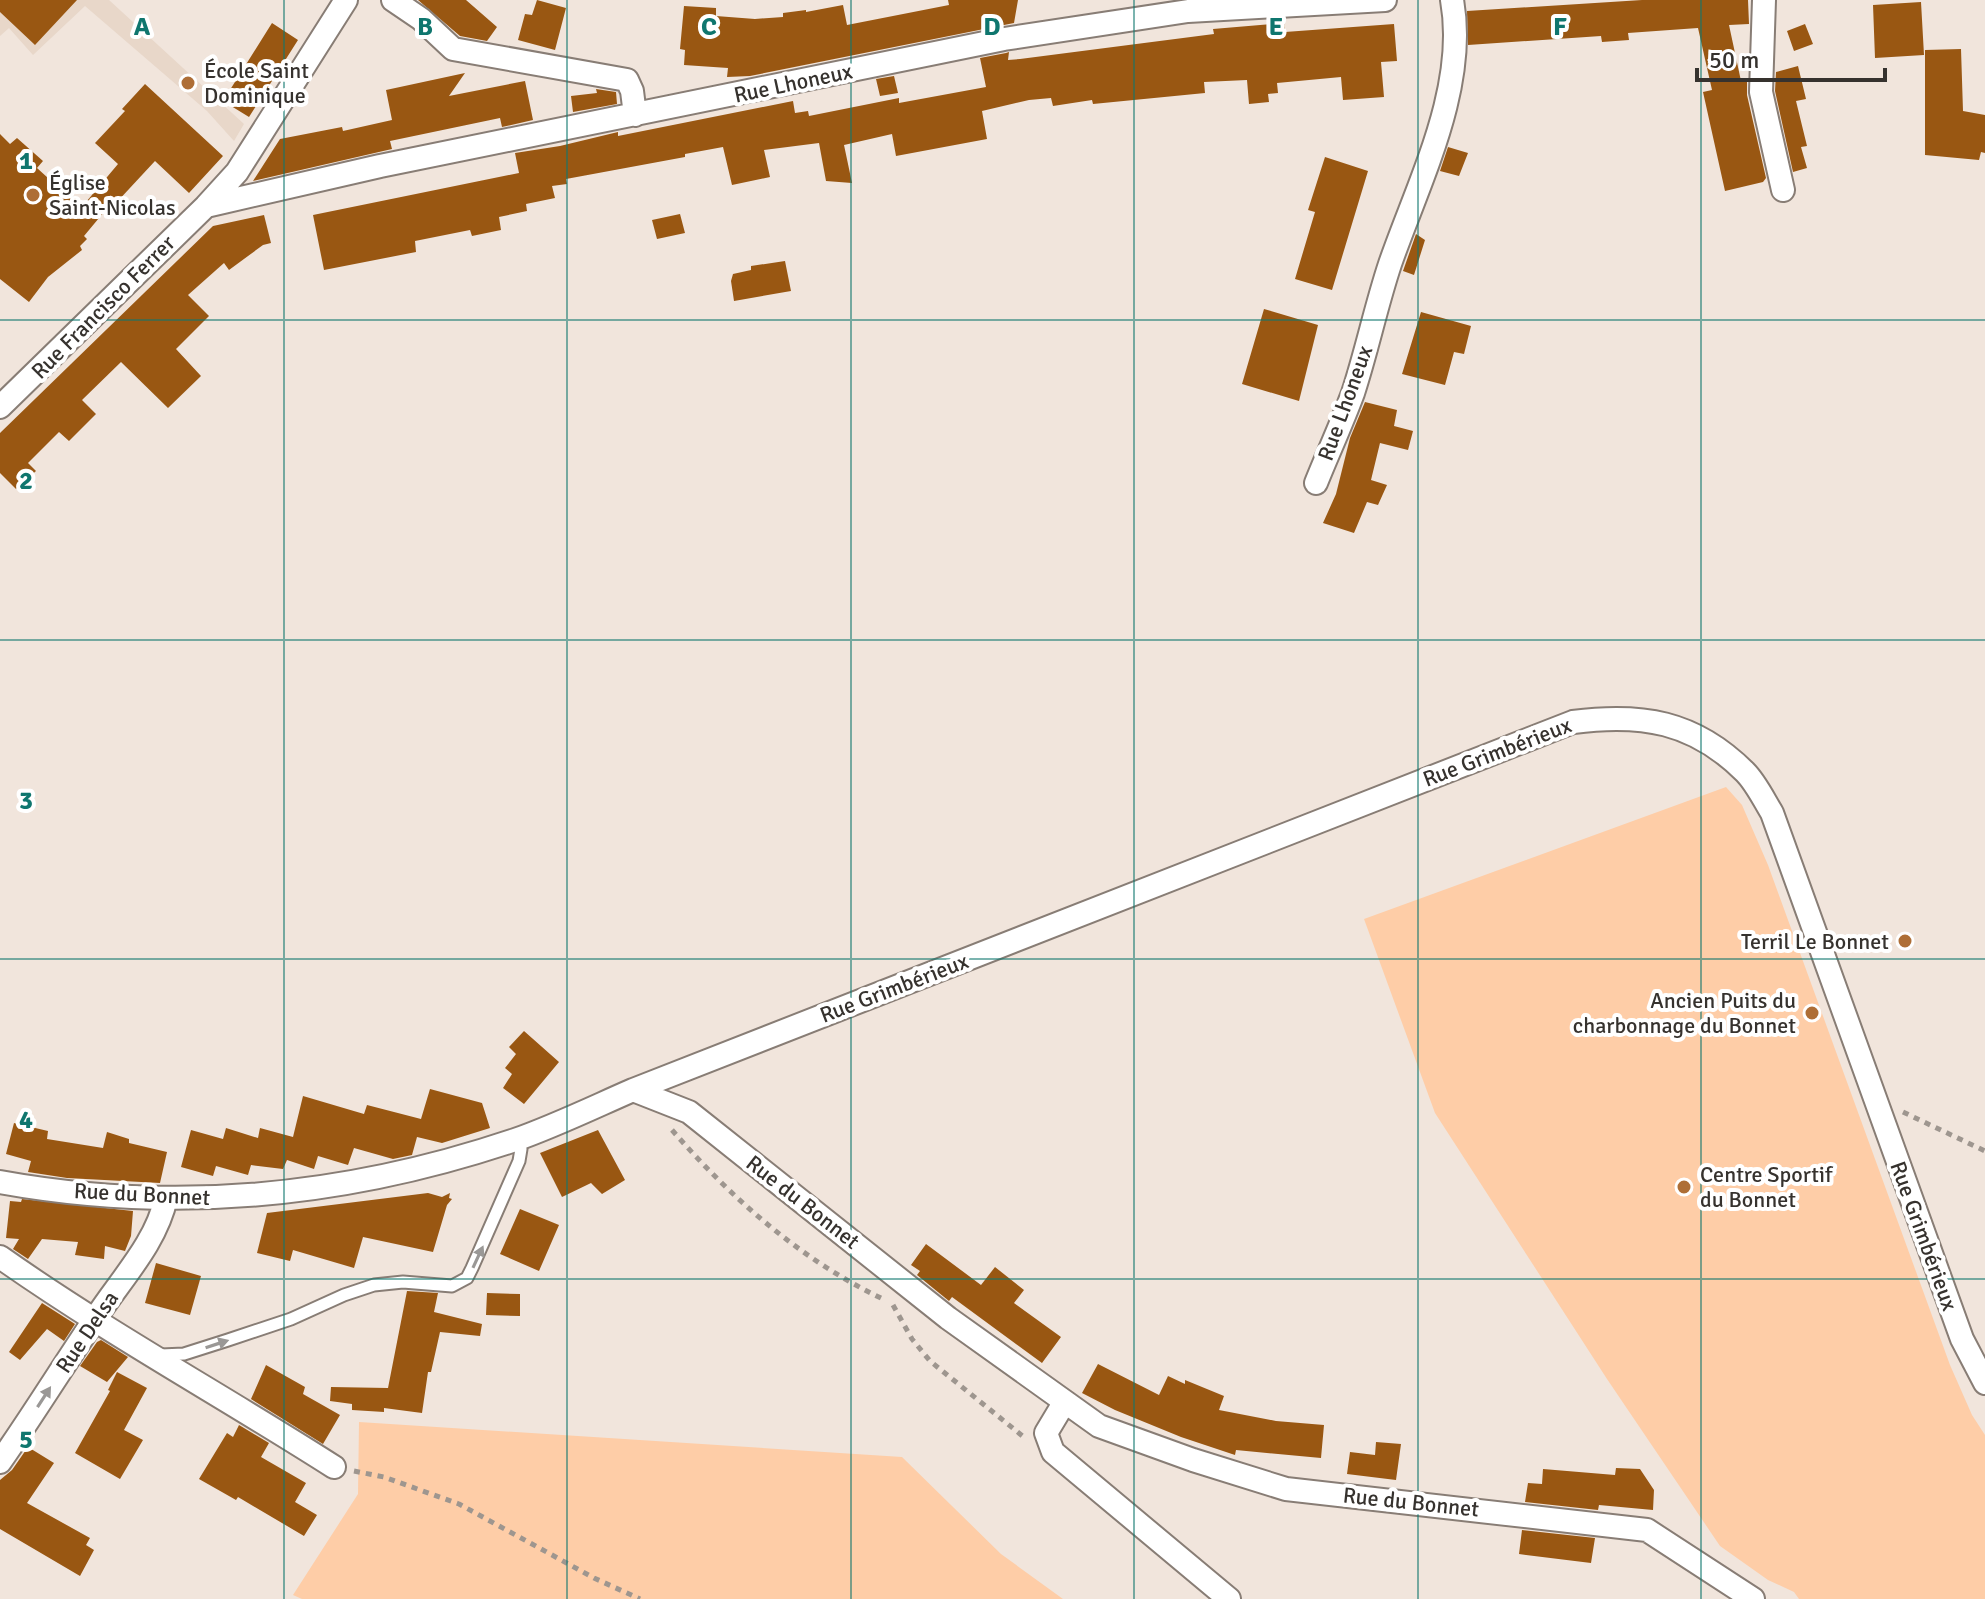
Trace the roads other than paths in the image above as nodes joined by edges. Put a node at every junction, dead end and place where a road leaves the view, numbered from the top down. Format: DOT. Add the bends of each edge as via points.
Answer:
graph roads {
  1 [pos="346,0"];
  2 [pos="393,0"];
  3 [pos="1385,0"];
  4 [pos="1452,0"];
  5 [pos="1764,0"];
  6 [pos="635,115"];
  7 [pos="1783,190"];
  8 [pos="206,206"];
  9 [pos="0,407"];
  10 [pos="1316,483"];
  11 [pos="633,1090"];
  12 [pos="518,1139"];
  13 [pos="0,1182"];
  14 [pos="166,1198"];
  15 [pos="0,1257"];
  16 [pos="95,1318"];
  17 [pos="142,1348"];
  18 [pos="1985,1383"];
  19 [pos="1064,1403"];
  20 [pos="0,1462"];
  21 [pos="334,1467"];
  22 [pos="1229,1599"];
  23 [pos="1753,1599"];
  1 -- 8 [label="street, Rue Francisco Ferrer" via="237,172"];
  2 -- 6 [label="street" via="453,49 627,80"];
  3 -- 6 [label="street, Rue Lhoneux" via="1188,11 1019,36"];
  4 -- 10 [label="street, Rue Lhoneux" via="1456,20 1451,68 1437,140 1390,265 1352,394"];
  5 -- 7 [label="street" via="1761,92"];
  6 -- 8 [label="street, Rue Lhoneux"];
  8 -- 9 [label="street, Rue Francisco Ferrer"];
  11 -- 12 [label="street, Rue du Bonnet"];
  11 -- 18 [label="street, Rue Grimbérieux" via="1573,722 1612,716 1657,720 1707,741 1746,773 1772,813 1962,1339"];
  11 -- 19 [label="street, Rue du Bonnet" via="689,1112"];
  12 -- 14 [label="street, Rue du Bonnet" via="379,1178 302,1191"];
  17 -- 12 [label="lane, one-way" via="162,1355 184,1354 374,1285 461,1283 519,1161"];
  13 -- 14 [label="street, Rue du Bonnet"];
  14 -- 16 [label="street, Rue Delsa" via="149,1242"];
  15 -- 16 [label="street"];
  16 -- 17 [label="street"];
  20 -- 16 [label="street, Rue Delsa, one-way"];
  17 -- 21 [label="street"];
  19 -- 22 [label="street" via="1046,1433 1048,1442"];
  19 -- 23 [label="street, Rue du Bonnet" via="1099,1426 1286,1489 1647,1530"];
}
